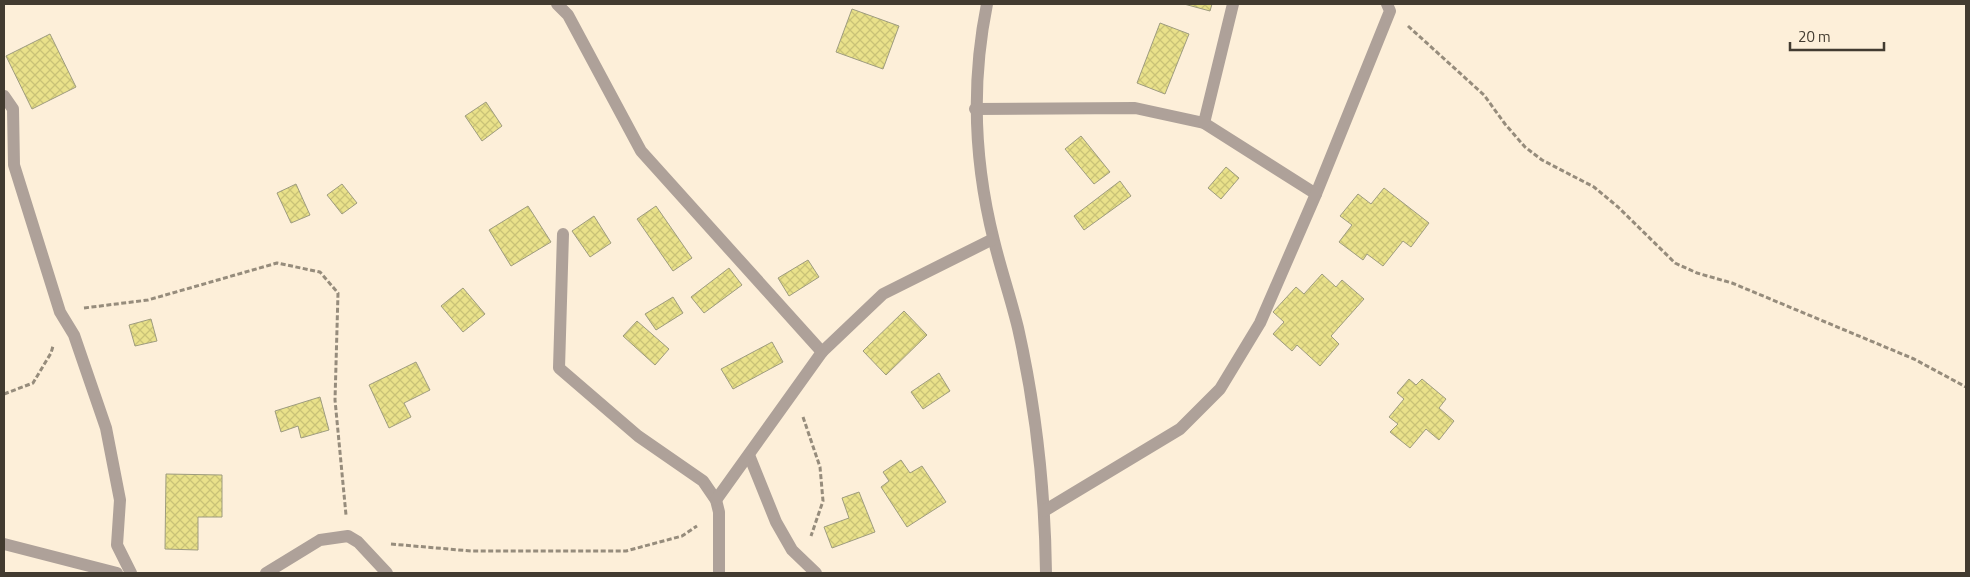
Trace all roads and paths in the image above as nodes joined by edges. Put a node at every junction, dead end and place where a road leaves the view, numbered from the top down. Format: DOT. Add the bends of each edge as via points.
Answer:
graph roads {
  1 [pos="556,4"];
  2 [pos="988,4"];
  3 [pos="1233,4"];
  4 [pos="1389,7"];
  5 [pos="4,96"];
  6 [pos="975,109"];
  7 [pos="1204,123"];
  8 [pos="1316,194"];
  9 [pos="563,234"];
  10 [pos="993,239"];
  11 [pos="60,312"];
  12 [pos="822,352"];
  13 [pos="1966,387"];
  14 [pos="793,390"];
  15 [pos="4,394"];
  16 [pos="749,455"];
  17 [pos="717,506"];
  18 [pos="1044,511"];
  19 [pos="353,539"];
  20 [pos="4,544"];
  21 [pos="812,545"];
  22 [pos="117,573"];
  23 [pos="131,573"];
  24 [pos="266,573"];
  25 [pos="387,573"];
  26 [pos="719,573"];
  27 [pos="816,573"];
  28 [pos="1046,573"];
  1 -- 12 [label="street" via="568,15 641,151"];
  2 -- 6 [label="street"];
  3 -- 7 [label="street"];
  4 -- 8 [label="street"];
  4 -- 13 [label="path" via="1484,95 1525,147 1542,160 1594,187 1675,263 1732,283 1914,359"];
  5 -- 11 [label="street" via="13,109 14,166"];
  6 -- 7 [label="street" via="1135,108"];
  6 -- 10 [label="street" via="979,165"];
  7 -- 8 [label="street"];
  8 -- 18 [label="street" via="1260,323 1220,388 1180,429"];
  9 -- 17 [label="street" via="559,368 638,436 703,481"];
  10 -- 12 [label="street" via="883,294"];
  10 -- 18 [label="street" via="1018,327 1030,392"];
  11 -- 15 [label="path" via="51,353 32,383"];
  11 -- 19 [label="path" via="148,300 278,263 320,272 338,293 335,400"];
  11 -- 23 [label="street" via="74,335 106,428 120,500 117,545"];
  12 -- 14 [label="street"];
  14 -- 16 [label="street"];
  14 -- 21 [label="path" via="820,467 823,501 811,535"];
  16 -- 17 [label="street"];
  16 -- 27 [label="street" via="776,522 792,550"];
  17 -- 19 [label="path" via="682,536 626,551 471,551"];
  17 -- 26 [label="street"];
  18 -- 28 [label="street"];
  19 -- 24 [label="street" via="320,540"];
  19 -- 25 [label="street"];
  20 -- 22 [label="street"];
}
